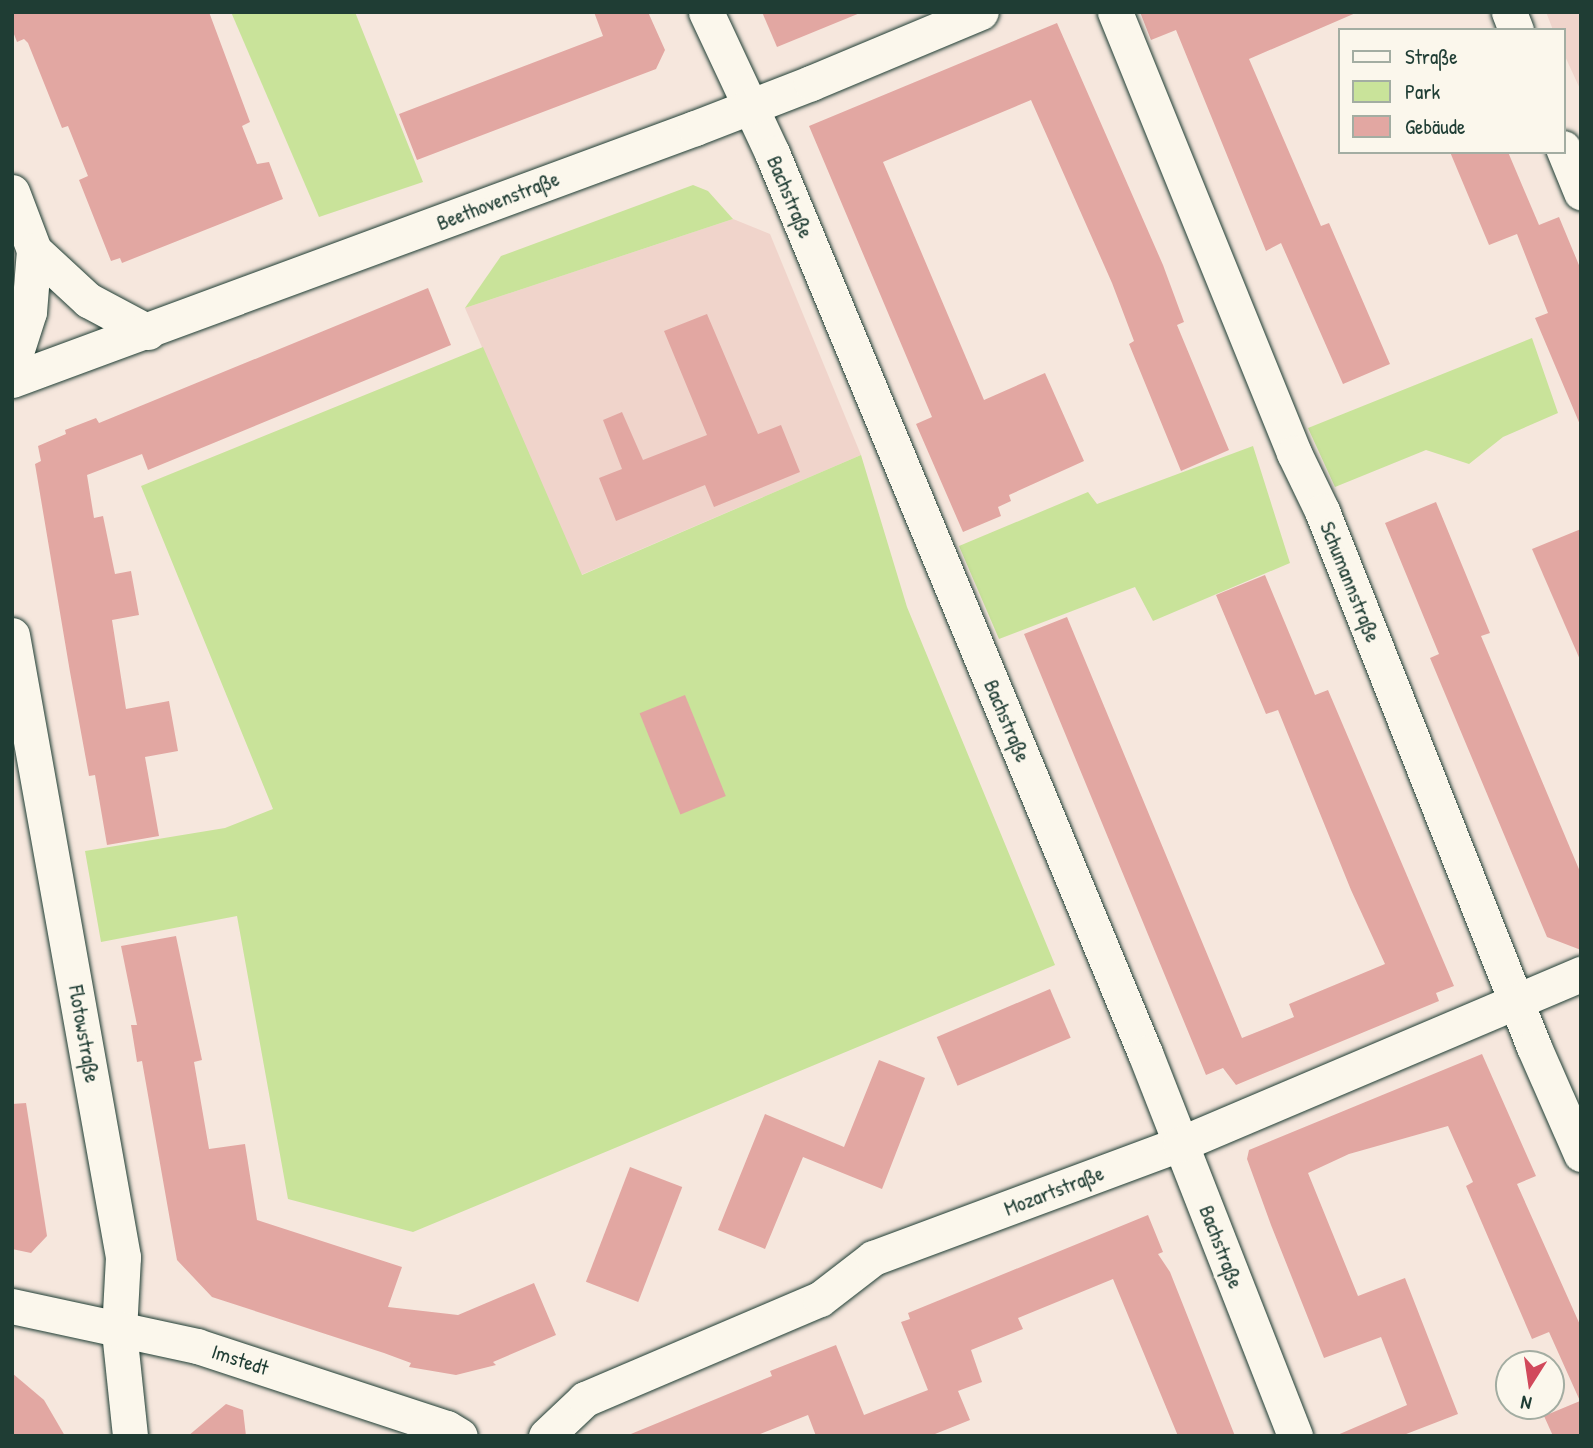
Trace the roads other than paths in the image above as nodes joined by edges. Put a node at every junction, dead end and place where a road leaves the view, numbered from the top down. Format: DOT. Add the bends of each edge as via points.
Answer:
graph roads {
  1 [pos="706,12"];
  2 [pos="981,12"];
  3 [pos="1115,12"];
  4 [pos="750,105"];
  5 [pos="1565,153"];
  6 [pos="12,192"];
  7 [pos="1581,192"];
  8 [pos="34,250"];
  9 [pos="148,331"];
  10 [pos="12,365"];
  11 [pos="12,380"];
  12 [pos="12,635"];
  13 [pos="1581,974"];
  14 [pos="1517,1000"];
  15 [pos="1180,1144"];
  16 [pos="1581,1154"];
  17 [pos="12,1306"];
  18 [pos="120,1331"];
  19 [pos="130,1436"];
  20 [pos="460,1436"];
  21 [pos="546,1436"];
  22 [pos="1296,1436"];
  1 -- 4 [label="street, Bachstraße"];
  2 -- 4 [label="street, Beethovenstraße"];
  3 -- 14 [label="street, Schumannstraße" via="1294,453 1322,511"];
  4 -- 9 [label="street, Beethovenstraße"];
  4 -- 15 [label="street, Bachstraße"];
  5 -- 7 [label="street"];
  6 -- 8 [label="street"];
  8 -- 9 [label="street" via="88,300"];
  8 -- 10 [label="street" via="29,313"];
  9 -- 11 [label="street, Beethovenstraße"];
  12 -- 18 [label="street, Flotowstraße" via="123,1257"];
  13 -- 14 [label="street, Mozartstraße"];
  14 -- 15 [label="street, Mozartstraße"];
  14 -- 16 [label="street, Schumannstraße"];
  15 -- 21 [label="street, Mozartstraße" via="873,1258 820,1299 584,1399"];
  15 -- 22 [label="street, Bachstraße"];
  17 -- 18 [label="street, Imstedt"];
  18 -- 19 [label="street, Flotowstraße"];
  18 -- 20 [label="street, Imstedt" via="197,1346"];
}
